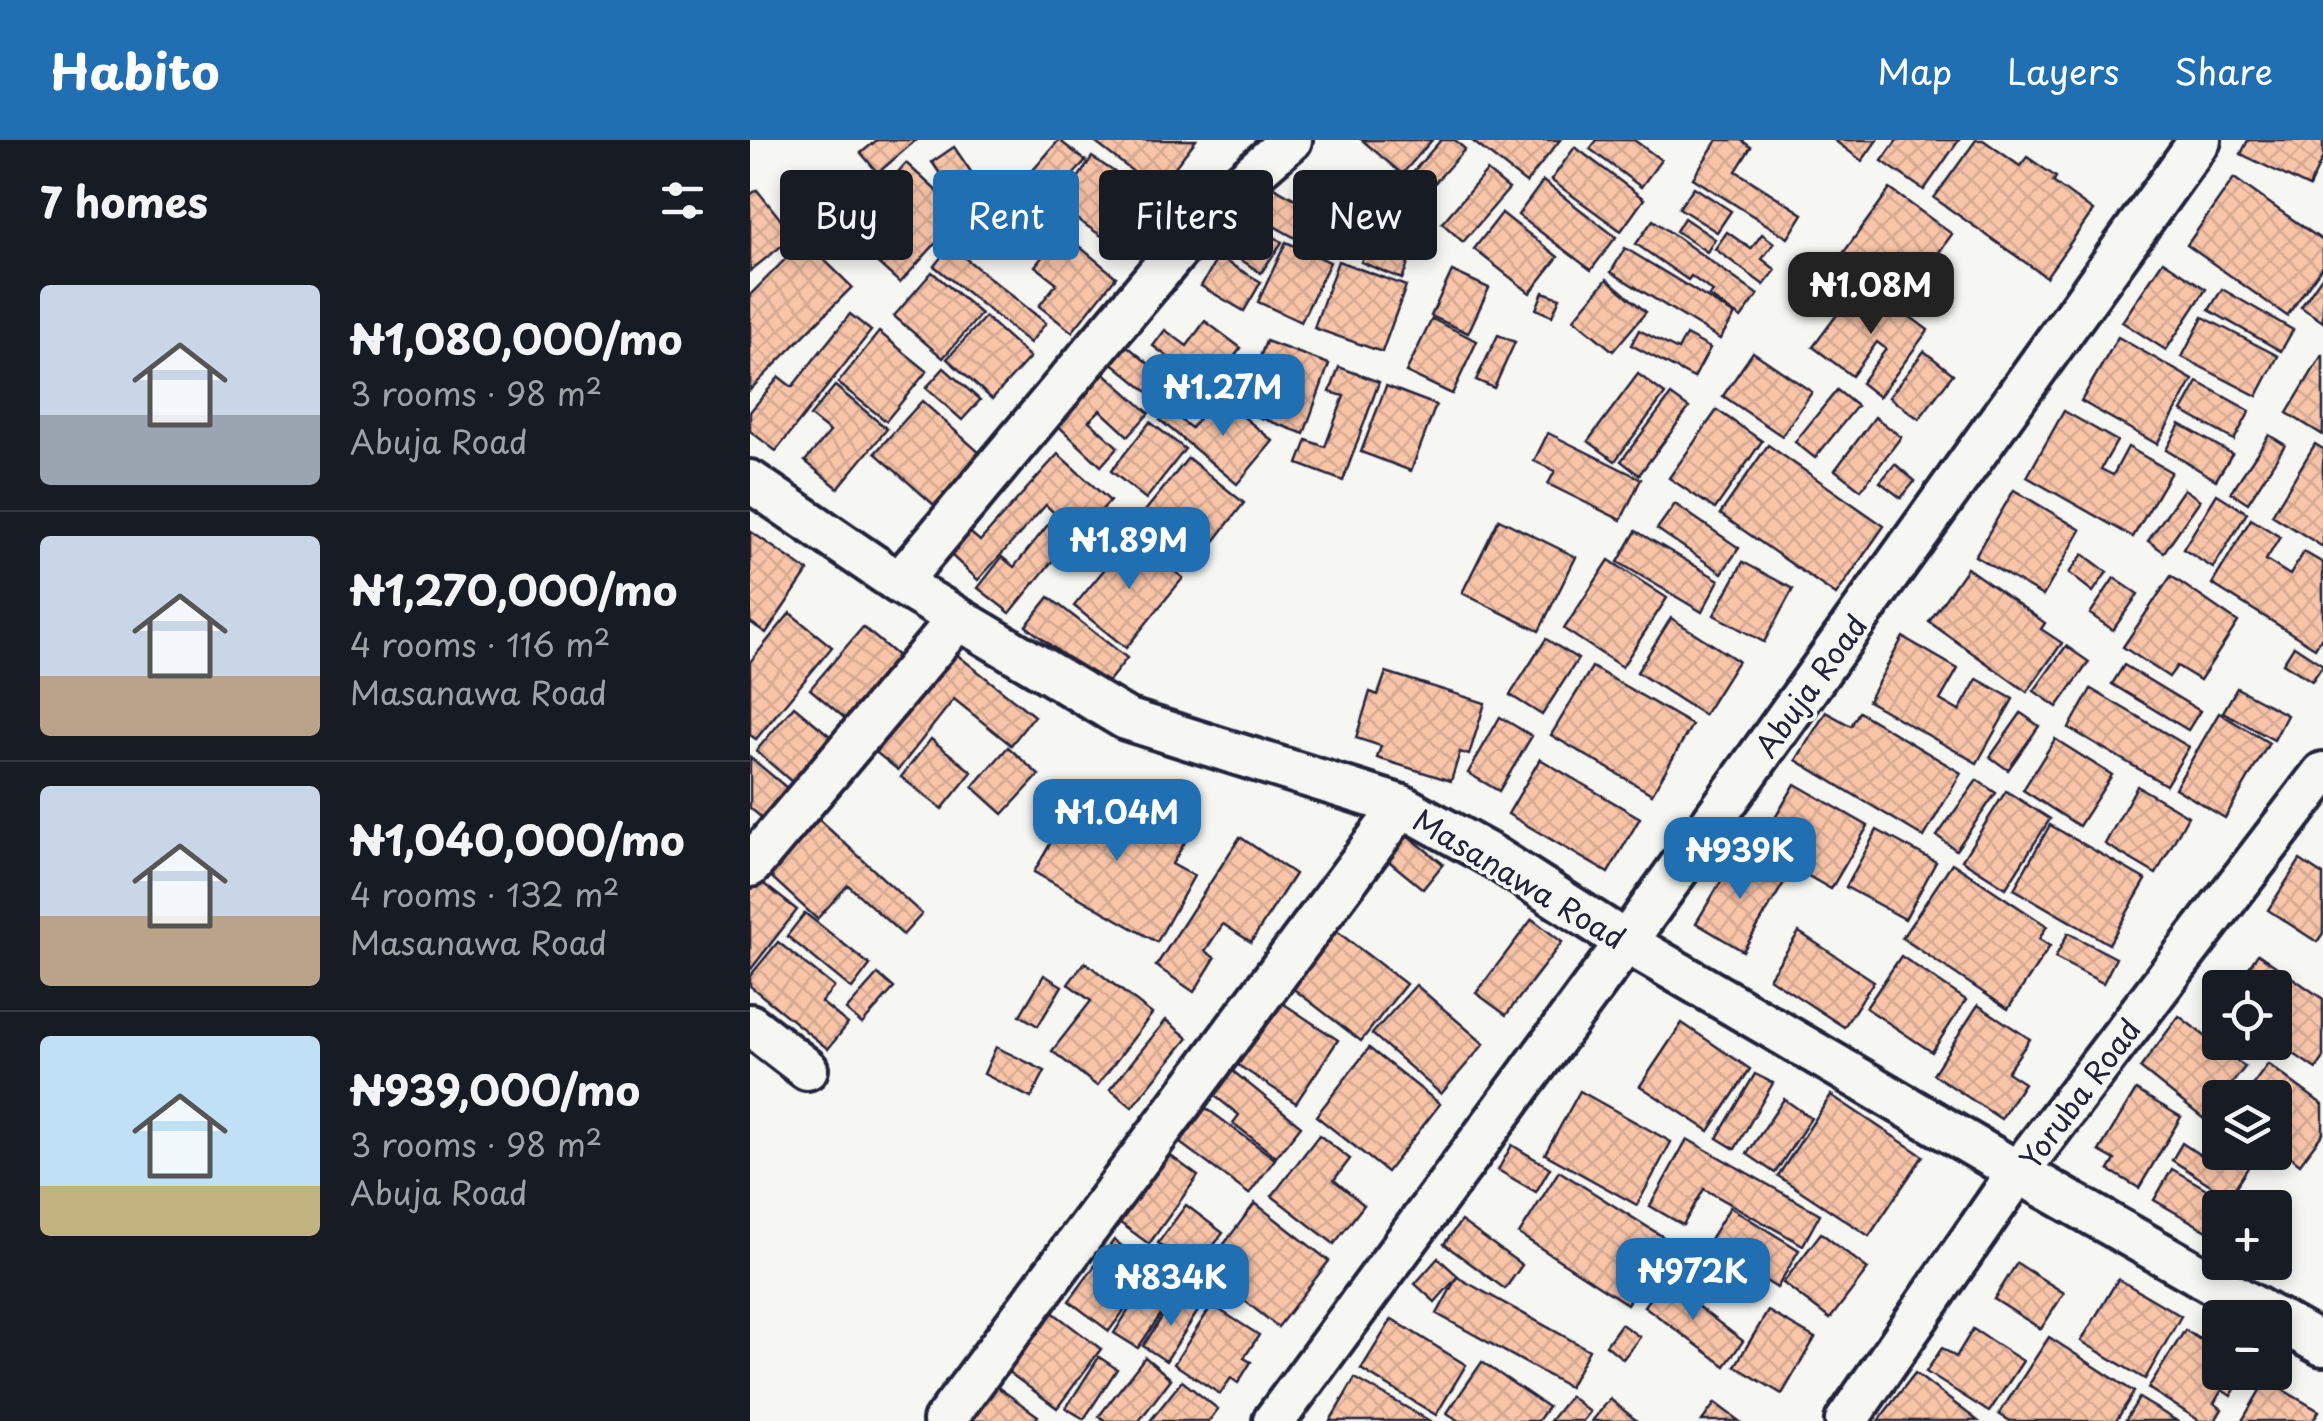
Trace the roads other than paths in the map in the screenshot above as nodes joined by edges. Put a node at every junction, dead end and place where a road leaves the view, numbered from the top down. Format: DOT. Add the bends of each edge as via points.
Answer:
graph roads {
  1 [pos="1292,140"];
  2 [pos="2200,140"];
  3 [pos="750,482"];
  4 [pos="899,583"];
  5 [pos="958,619"];
  6 [pos="2323,773"];
  7 [pos="1402,806"];
  8 [pos="750,866"];
  9 [pos="1626,942"];
  10 [pos="750,1025"];
  11 [pos="807,1069"];
  12 [pos="2018,1172"];
  13 [pos="2243,1300"];
  14 [pos="2292,1328"];
  15 [pos="2323,1345"];
  16 [pos="944,1421"];
  17 [pos="1274,1421"];
  18 [pos="1846,1421"];
  1 -- 4 [label="street" via="1177,251"];
  2 -- 9 [label="street, Abuja Road"];
  3 -- 4 [label="street, Masanawa Road"];
  4 -- 5 [label="street, Masanawa Road"];
  5 -- 7 [label="street, Masanawa Road" via="1112,711"];
  5 -- 8 [label="street"];
  6 -- 12 [label="street, Yoruba Road"];
  7 -- 9 [label="street, Masanawa Road"];
  7 -- 16 [label="street"];
  9 -- 12 [label="street, Masanawa Road"];
  9 -- 17 [label="street, Abuja Road"];
  10 -- 11 [label="street"];
  12 -- 13 [label="street, Masanawa Road"];
  12 -- 18 [label="street, Yoruba Road"];
  14 -- 15 [label="street, Masanawa Road"];
}
